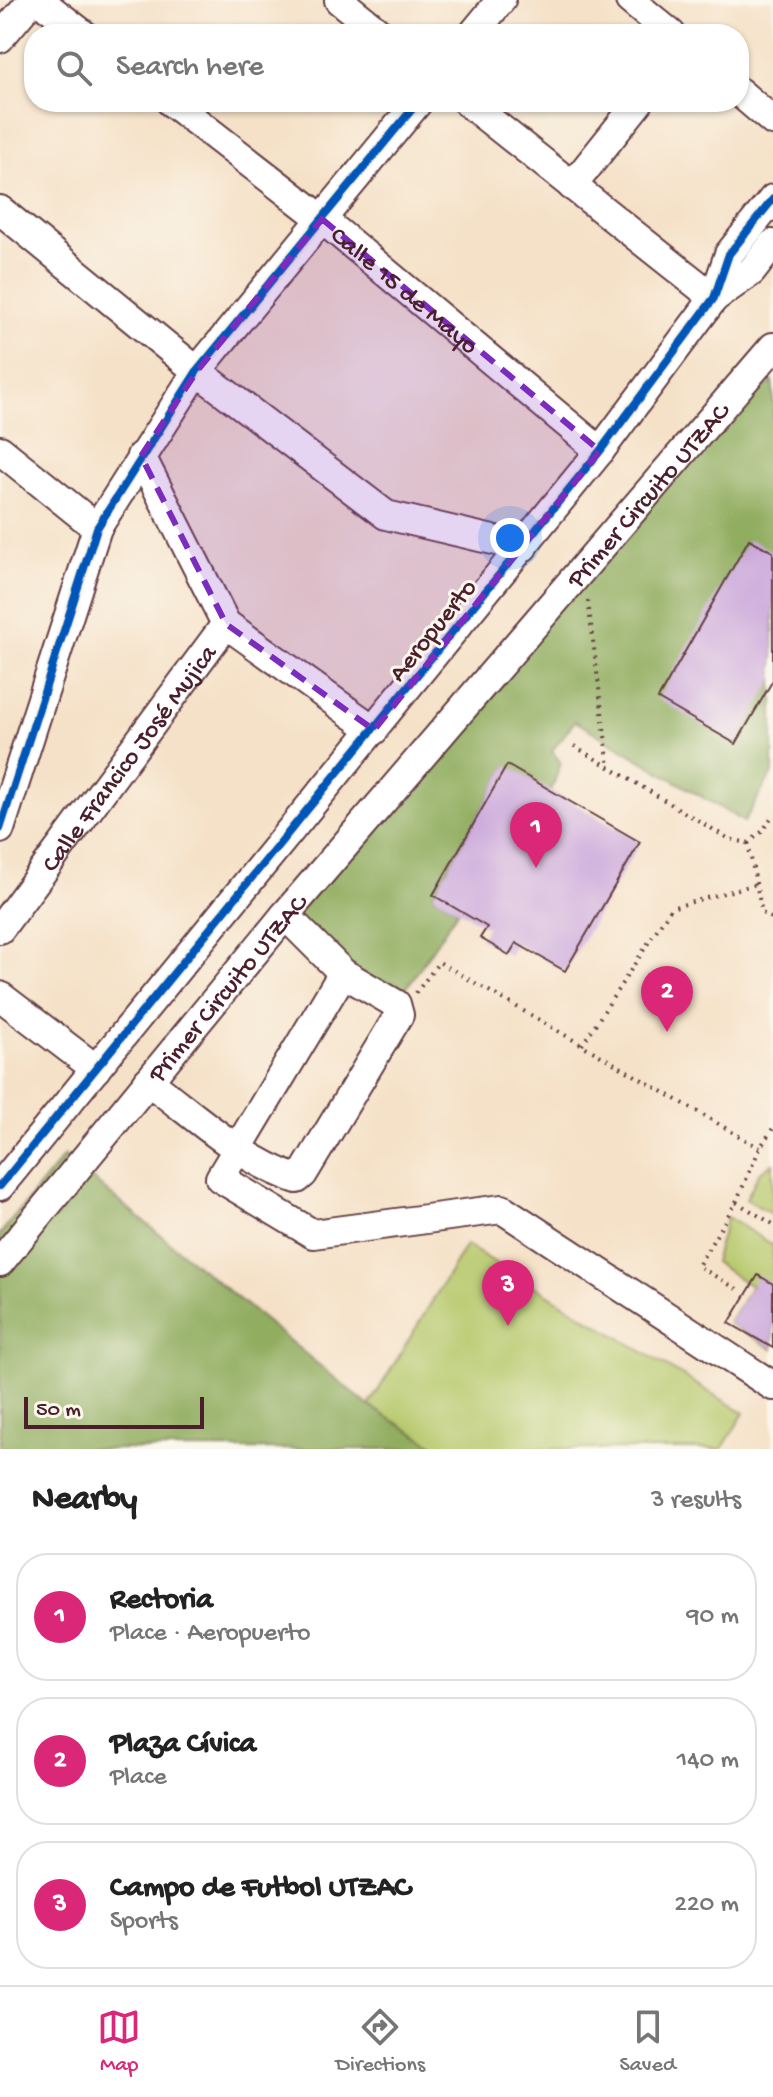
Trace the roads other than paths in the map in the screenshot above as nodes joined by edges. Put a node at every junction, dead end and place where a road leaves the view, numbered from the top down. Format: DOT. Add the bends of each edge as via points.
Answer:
graph roads {
  1 [pos="32,0"];
  2 [pos="39,0"];
  3 [pos="339,0"];
  4 [pos="501,0"];
  5 [pos="630,0"];
  6 [pos="70,24"];
  7 [pos="369,24"];
  8 [pos="481,24"];
  9 [pos="659,24"];
  10 [pos="0,38"];
  11 [pos="749,101"];
  12 [pos="184,112"];
  13 [pos="410,112"];
  14 [pos="480,112"];
  15 [pos="631,112"];
  16 [pos="773,121"];
  17 [pos="572,186"];
  18 [pos="773,199"];
  19 [pos="0,210"];
  20 [pos="322,219"];
  21 [pos="773,244"];
  22 [pos="714,298"];
  23 [pos="773,347"];
  24 [pos="197,371"];
  25 [pos="0,450"];
  26 [pos="600,451"];
  27 [pos="141,456"];
  28 [pos="97,528"];
  29 [pos="523,547"];
  30 [pos="226,624"];
  31 [pos="374,730"];
  32 [pos="0,829"];
  33 [pos="285,915"];
  34 [pos="0,929"];
  35 [pos="343,973"];
  36 [pos="0,996"];
  37 [pos="96,1069"];
  38 [pos="148,1081"];
  39 [pos="238,1147"];
  40 [pos="0,1186"];
  41 [pos="0,1262"];
  42 [pos="773,1386"];
  1 -- 10 [label="street"];
  2 -- 6 [label="street"];
  3 -- 7 [label="street"];
  4 -- 8 [label="street"];
  5 -- 9 [label="street"];
  11 -- 16 [label="street"];
  12 -- 20 [label="street, Calle 15 de Mayo"];
  13 -- 20 [label="street"];
  14 -- 17 [label="street"];
  15 -- 17 [label="street"];
  17 -- 22 [label="street"];
  18 -- 22 [label="street, Aeropuerto" via="729,254"];
  19 -- 24 [label="street"];
  20 -- 24 [label="street"];
  20 -- 26 [label="street, Calle 15 de Mayo"];
  21 -- 22 [label="street, Aeropuerto" via="751,272"];
  22 -- 26 [label="street, Aeropuerto"];
  23 -- 33 [label="street, Primer Circuito UTZAC"];
  24 -- 27 [label="street"];
  24 -- 29 [label="street" via="386,515"];
  25 -- 28 [label="street"];
  26 -- 29 [label="street, Aeropuerto"];
  27 -- 28 [label="street"];
  27 -- 30 [label="street"];
  28 -- 32 [label="street"];
  29 -- 31 [label="street, Aeropuerto"];
  30 -- 31 [label="street"];
  30 -- 34 [label="street, Calle Francico José Mujica"];
  31 -- 37 [label="street, Aeropuerto"];
  33 -- 35 [label="street"];
  33 -- 38 [label="street, Primer Circuito UTZAC"];
  35 -- 39 [label="street"];
  35 -- 39 [label="street, Primer Circuito UTZAC" via="396,1004 399,1015 297,1179"];
  36 -- 37 [label="street"];
  37 -- 40 [label="street, Aeropuerto"];
  38 -- 39 [label="street, Primer Circuito UTZAC"];
  38 -- 41 [label="street"];
  39 -- 42 [label="street" via="220,1178 313,1234 502,1209"];
}
